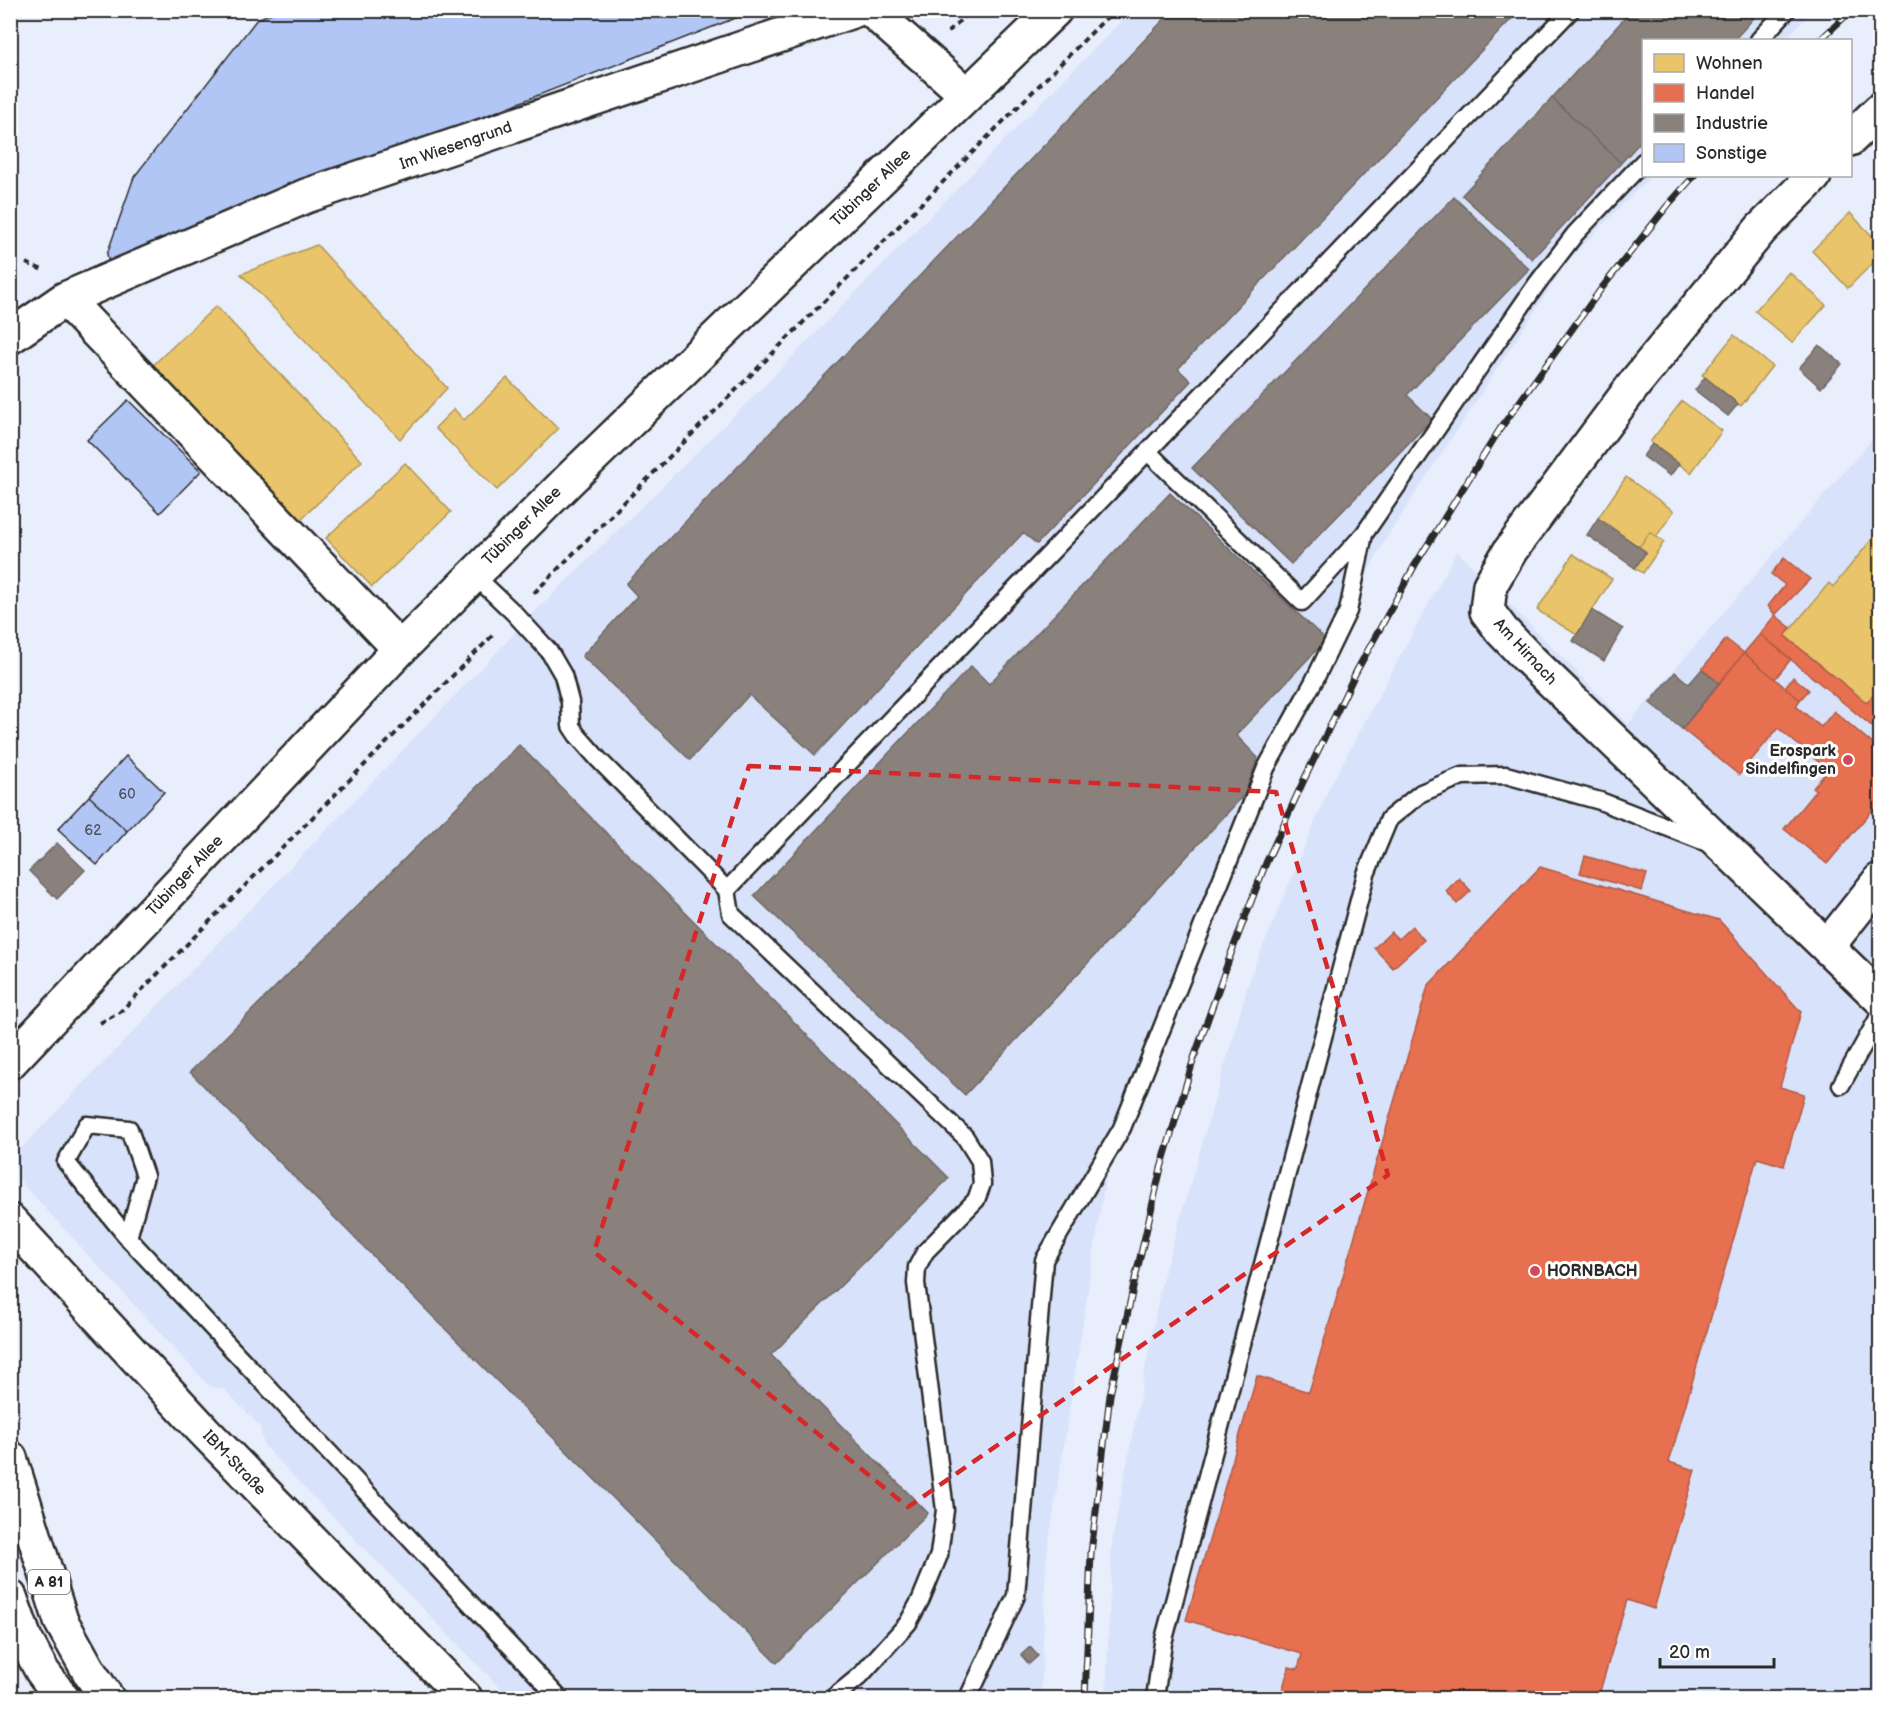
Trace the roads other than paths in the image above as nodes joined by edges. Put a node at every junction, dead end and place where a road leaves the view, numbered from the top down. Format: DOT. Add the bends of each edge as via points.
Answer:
graph roads {
  1 [pos="855,10"];
  2 [pos="871,10"];
  3 [pos="1054,10"];
  4 [pos="1571,10"];
  5 [pos="1787,10"];
  6 [pos="1760,39"];
  7 [pos="967,95"];
  8 [pos="1881,110"];
  9 [pos="1852,138"];
  10 [pos="1642,163"];
  11 [pos="1813,177"];
  12 [pos="65,299"];
  13 [pos="10,337"];
  14 [pos="1148,452"];
  15 [pos="1364,534"];
  16 [pos="474,575"];
  17 [pos="400,649"];
  18 [pos="1727,851"];
  19 [pos="1881,880"];
  20 [pos="727,890"];
  21 [pos="1827,947"];
  22 [pos="1881,998"];
  23 [pos="1881,1015"];
  24 [pos="10,1062"];
  25 [pos="1841,1084"];
  26 [pos="10,1221"];
  27 [pos="128,1238"];
  28 [pos="10,1458"];
  29 [pos="10,1597"];
  30 [pos="62,1698"];
  31 [pos="107,1698"];
  32 [pos="465,1698"];
  33 [pos="559,1698"];
  34 [pos="833,1698"];
  35 [pos="968,1698"];
  36 [pos="1155,1698"];
  1 -- 12 [label="main road, Im Wiesengrund" via="306,196"];
  2 -- 7 [label="main road"];
  3 -- 7 [label="main road, Tübinger Allee"];
  4 -- 14 [label="lane"];
  5 -- 6 [label="lane"];
  7 -- 16 [label="main road, Tübinger Allee"];
  8 -- 9 [label="main road"];
  10 -- 15 [label="lane" via="1575,234 1536,285"];
  11 -- 18 [label="main road, Am Hirnach" via="1761,229 1636,382 1510,551 1490,585 1487,611 1503,631"];
  12 -- 13 [label="main road, Im Wiesengrund"];
  12 -- 17 [label="main road"];
  14 -- 15 [label="lane" via="1302,602"];
  14 -- 20 [label="lane"];
  15 -- 35 [label="lane" via="1348,611 1266,768 1122,1128 1044,1260 1016,1596"];
  16 -- 17 [label="main road, Tübinger Allee"];
  16 -- 20 [label="lane" via="549,651 563,675 571,726 577,735"];
  17 -- 24 [label="main road, Tübinger Allee"];
  18 -- 21 [label="main road, Am Hirnach"];
  18 -- 36 [label="lane" via="1600,801 1506,775 1462,776 1420,794 1389,819 1356,908 1163,1643"];
  19 -- 21 [label="main road"];
  20 -- 34 [label="lane" via="731,914 965,1137 980,1161 982,1184 976,1200 925,1252 917,1267 945,1510 939,1555 908,1623 860,1676"];
  21 -- 22 [label="main road, Am Hirnach"];
  23 -- 25 [label="lane"];
  26 -- 32 [label="main road, IBM-Straße" via="204,1431"];
  27 -- 27 [label="lane" via="145,1176 129,1130 87,1125 66,1162"];
  27 -- 33 [label="lane"];
  28 -- 31 [label="main road, A 81" via="61,1621"];
  29 -- 30 [label="main road, A 81" via="25,1639"];
}
